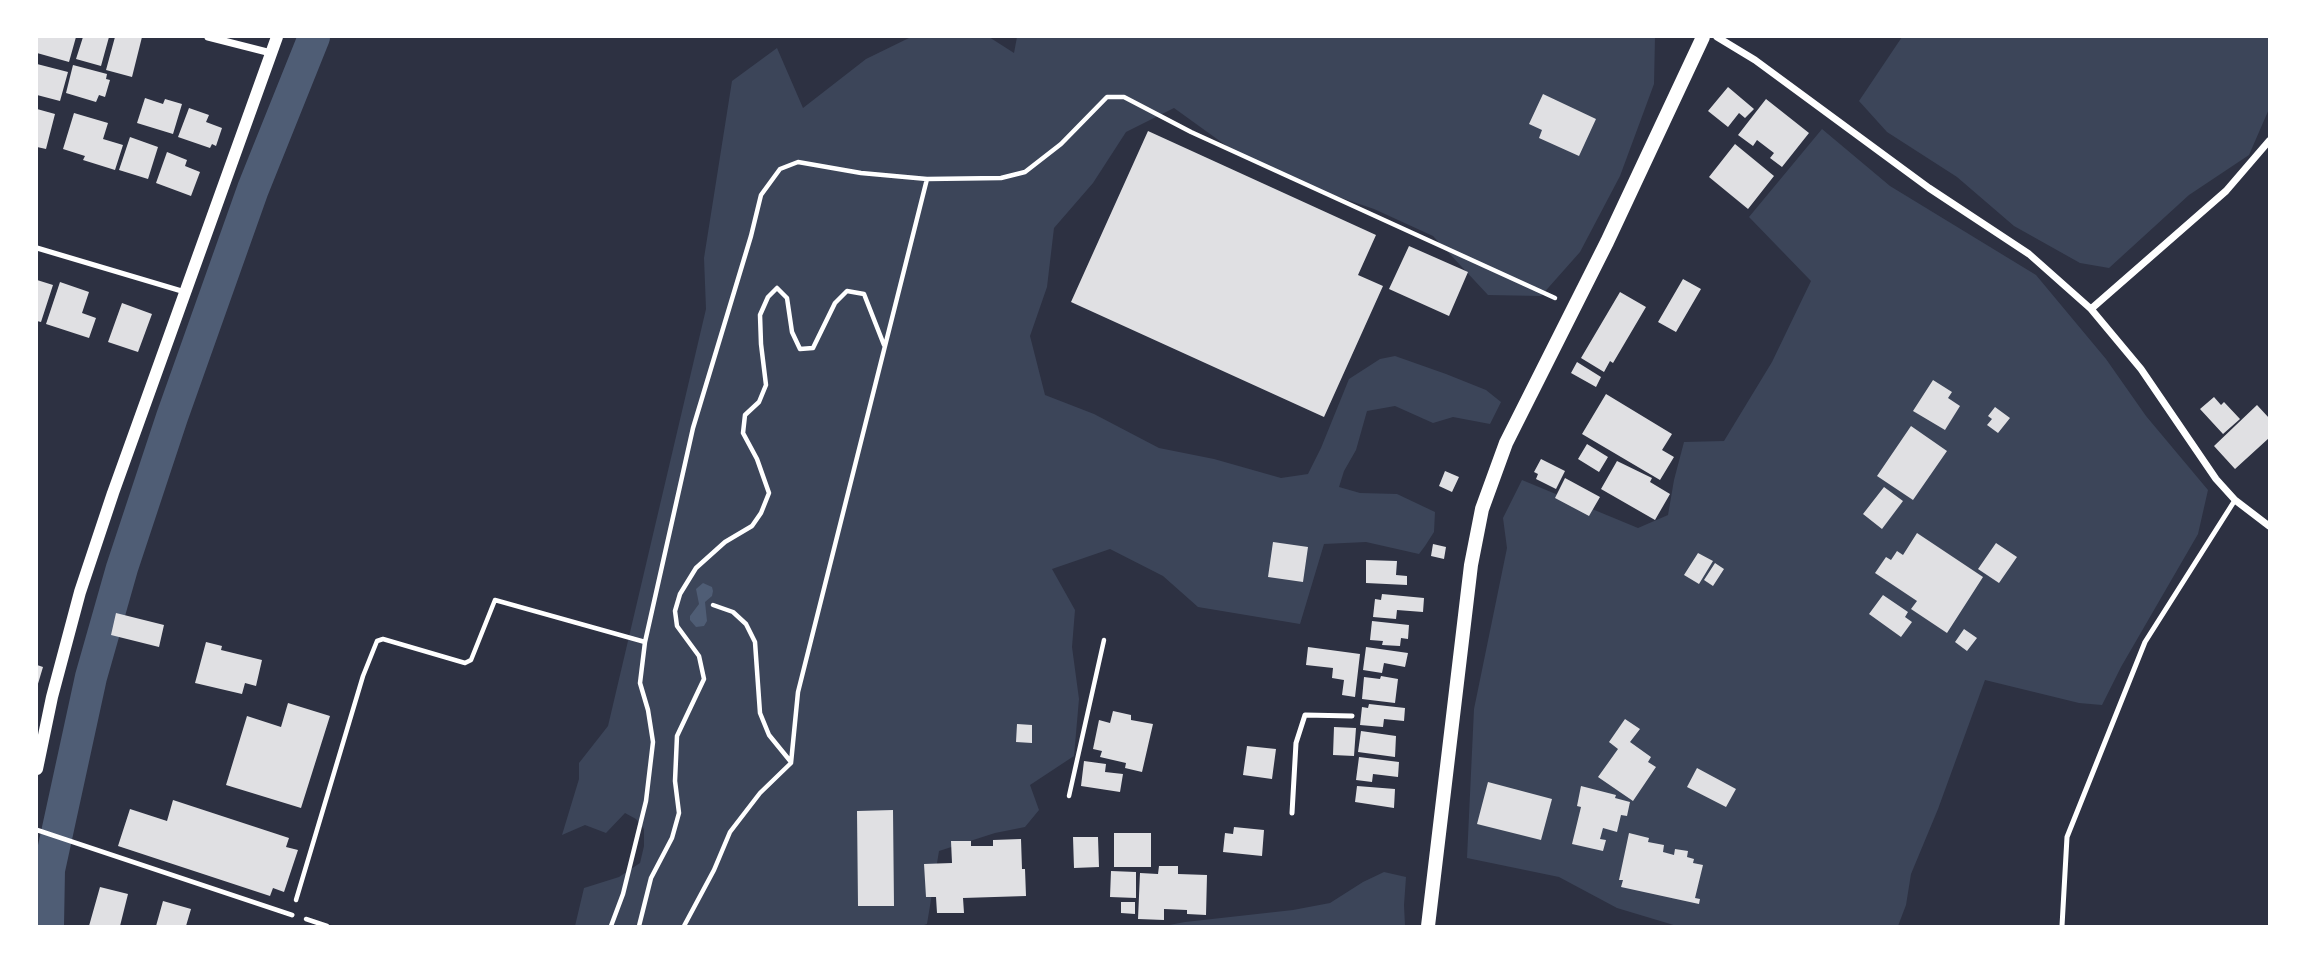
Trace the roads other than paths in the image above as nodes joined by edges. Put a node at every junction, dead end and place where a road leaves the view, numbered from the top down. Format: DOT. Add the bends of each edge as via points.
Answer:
graph roads {
  1 [pos="208,37"];
  2 [pos="277,37"];
  3 [pos="1703,37"];
  4 [pos="1717,37"];
  5 [pos="271,53"];
  6 [pos="2269,141"];
  7 [pos="37,248"];
  8 [pos="185,292"];
  9 [pos="2091,309"];
  10 [pos="2235,500"];
  11 [pos="2269,526"];
  12 [pos="1352,716"];
  13 [pos="37,769"];
  14 [pos="1292,813"];
  15 [pos="37,830"];
  16 [pos="292,915"];
  17 [pos="1428,926"];
  18 [pos="2062,926"];
  1 -- 5 [label="street"];
  2 -- 5 [label="street"];
  3 -- 17 [label="main road" via="1506,443 1482,509 1471,565"];
  4 -- 9 [label="street" via="2028,254"];
  5 -- 8 [label="street"];
  6 -- 9 [label="street" via="2226,191"];
  7 -- 8 [label="lane"];
  8 -- 13 [label="street" via="80,592"];
  9 -- 10 [label="street" via="2141,369"];
  10 -- 11 [label="street"];
  10 -- 18 [label="lane" via="2145,642 2067,837"];
  12 -- 14 [label="lane" via="1305,715 1296,743"];
  15 -- 16 [label="lane"];
}
